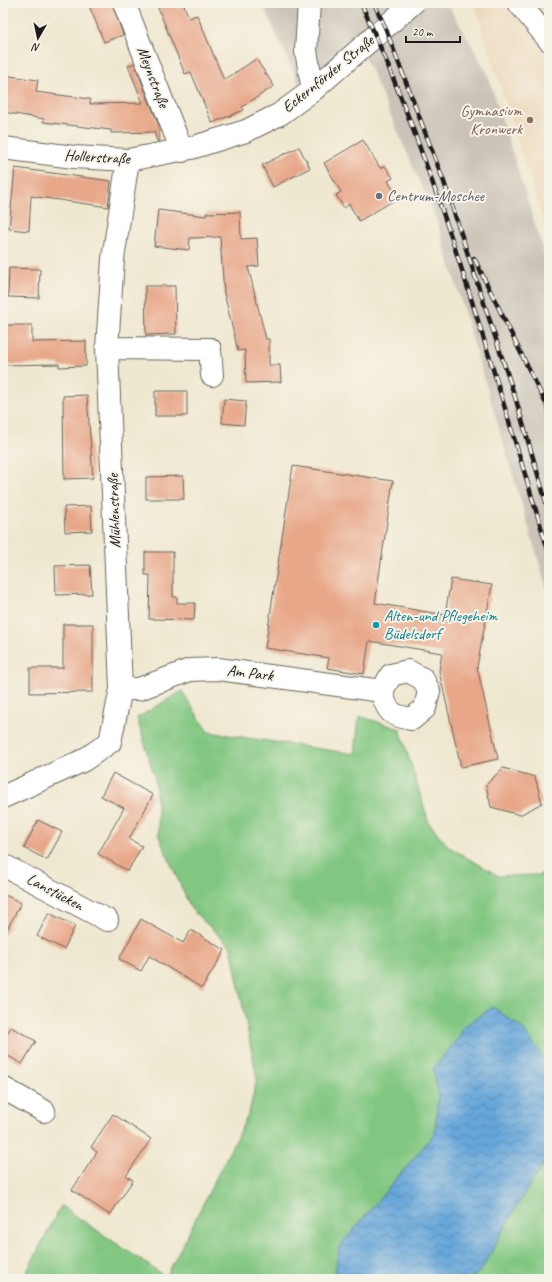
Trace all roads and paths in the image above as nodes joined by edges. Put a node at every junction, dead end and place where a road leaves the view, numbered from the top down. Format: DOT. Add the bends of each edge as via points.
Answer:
graph roads {
  1 [pos="124,3"];
  2 [pos="309,3"];
  3 [pos="412,3"];
  4 [pos="519,3"];
  5 [pos="549,40"];
  6 [pos="313,90"];
  7 [pos="3,148"];
  8 [pos="186,150"];
  9 [pos="128,160"];
  10 [pos="107,348"];
  11 [pos="212,375"];
  12 [pos="121,689"];
  13 [pos="382,691"];
  14 [pos="3,797"];
  15 [pos="3,865"];
  16 [pos="107,920"];
  17 [pos="3,1088"];
  18 [pos="44,1111"];
  1 -- 8 [label="street, Meynstraße"];
  2 -- 6 [label="street" via="306,51"];
  3 -- 6 [label="street, Eckernförder Straße"];
  4 -- 5 [label="street"];
  6 -- 8 [label="street, Eckernförder Straße" via="280,114 246,131"];
  7 -- 9 [label="street, Hollerstraße" via="74,157"];
  8 -- 9 [label="street, Hollerstraße"];
  9 -- 10 [label="street, Mühlenstraße" via="113,259"];
  10 -- 11 [label="street" via="210,349"];
  10 -- 12 [label="street, Mühlenstraße"];
  12 -- 13 [label="street, Am Park" via="139,689 190,670 218,669"];
  12 -- 14 [label="street, Mühlenstraße" via="110,742 84,760"];
  15 -- 16 [label="street, Lanstücken"];
  17 -- 18 [label="street"];
}
